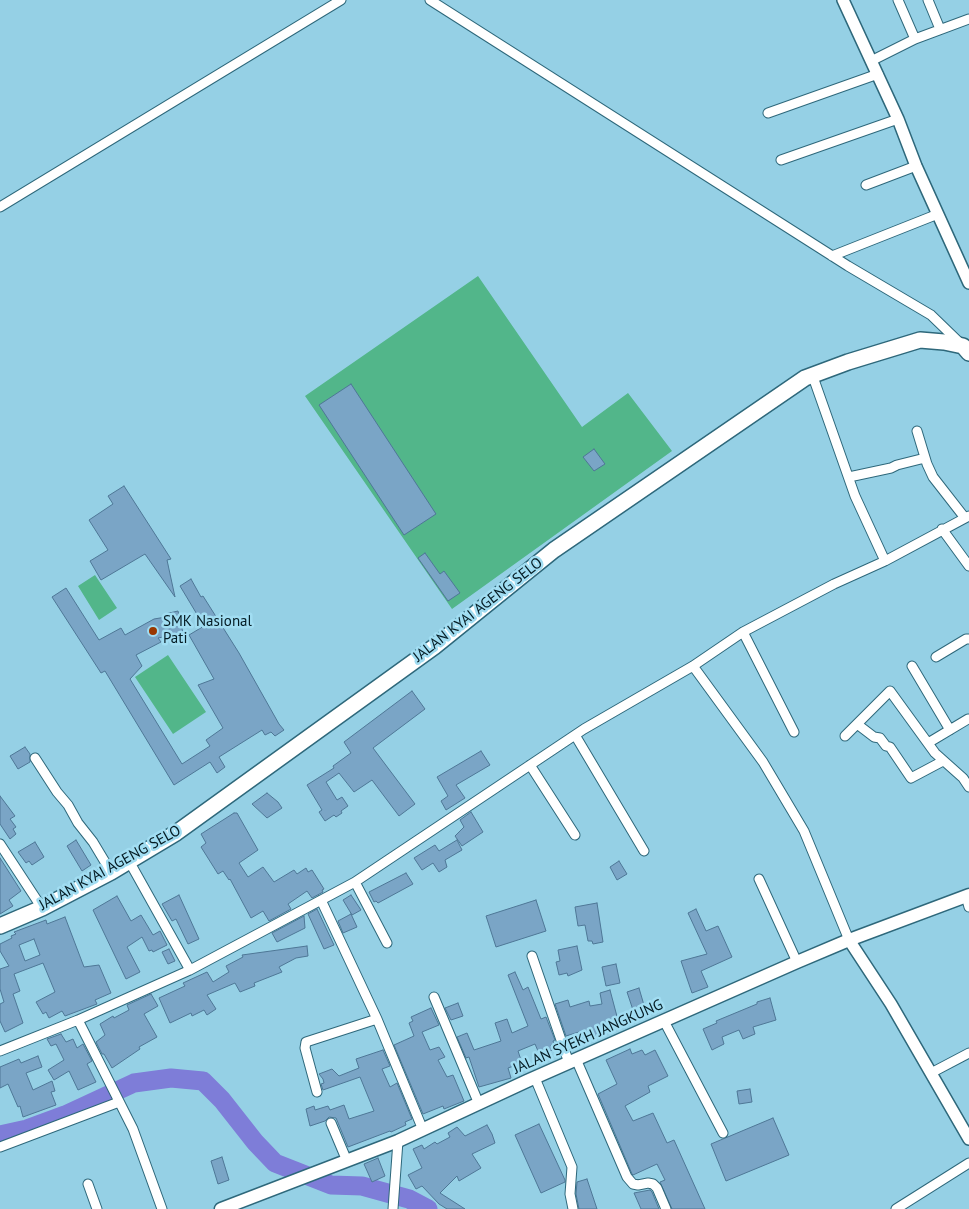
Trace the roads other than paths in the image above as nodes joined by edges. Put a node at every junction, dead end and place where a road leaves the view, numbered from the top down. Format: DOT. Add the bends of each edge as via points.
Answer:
graph roads {
  1 [pos="341,0"];
  2 [pos="430,0"];
  3 [pos="843,0"];
  4 [pos="898,0"];
  5 [pos="928,0"];
  6 [pos="969,19"];
  7 [pos="940,29"];
  8 [pos="915,39"];
  9 [pos="871,61"];
  10 [pos="878,74"];
  11 [pos="768,113"];
  12 [pos="898,119"];
  13 [pos="782,160"];
  14 [pos="916,166"];
  15 [pos="866,185"];
  16 [pos="0,207"];
  17 [pos="938,214"];
  18 [pos="832,256"];
  19 [pos="969,283"];
  20 [pos="966,350"];
  21 [pos="812,374"];
  22 [pos="917,431"];
  23 [pos="925,458"];
  24 [pos="849,477"];
  25 [pos="967,517"];
  26 [pos="942,529"];
  27 [pos="885,561"];
  28 [pos="969,566"];
  29 [pos="743,632"];
  30 [pos="969,640"];
  31 [pos="936,657"];
  32 [pos="693,666"];
  33 [pos="912,666"];
  34 [pos="968,720"];
  35 [pos="857,724"];
  36 [pos="950,730"];
  37 [pos="794,732"];
  38 [pos="575,735"];
  39 [pos="845,736"];
  40 [pos="928,742"];
  41 [pos="35,758"];
  42 [pos="943,761"];
  43 [pos="530,766"];
  44 [pos="969,787"];
  45 [pos="575,836"];
  46 [pos="0,844"];
  47 [pos="644,851"];
  48 [pos="129,861"];
  49 [pos="111,872"];
  50 [pos="759,879"];
  51 [pos="355,882"];
  52 [pos="968,899"];
  53 [pos="321,900"];
  54 [pos="42,908"];
  55 [pos="0,925"];
  56 [pos="849,940"];
  57 [pos="388,943"];
  58 [pos="532,956"];
  59 [pos="797,962"];
  60 [pos="190,970"];
  61 [pos="434,997"];
  62 [pos="377,1019"];
  63 [pos="78,1020"];
  64 [pos="664,1021"];
  65 [pos="0,1052"];
  66 [pos="969,1053"];
  67 [pos="573,1061"];
  68 [pos="931,1073"];
  69 [pos="535,1078"];
  70 [pos="317,1092"];
  71 [pos="119,1101"];
  72 [pos="479,1104"];
  73 [pos="332,1123"];
  74 [pos="423,1130"];
  75 [pos="723,1133"];
  76 [pos="969,1139"];
  77 [pos="398,1141"];
  78 [pos="0,1147"];
  79 [pos="347,1161"];
  80 [pos="969,1163"];
  81 [pos="88,1184"];
  82 [pos="393,1208"];
  83 [pos="97,1209"];
  84 [pos="162,1209"];
  85 [pos="221,1209"];
  86 [pos="573,1209"];
  87 [pos="666,1209"];
  88 [pos="896,1209"];
  1 -- 16 [label="street"];
  2 -- 18 [label="street"];
  3 -- 9 [label="street"];
  4 -- 8 [label="street"];
  5 -- 7 [label="street"];
  6 -- 7 [label="street"];
  7 -- 8 [label="street"];
  8 -- 9 [label="street"];
  9 -- 10 [label="street"];
  10 -- 11 [label="street"];
  10 -- 12 [label="street"];
  12 -- 13 [label="street"];
  12 -- 14 [label="street"];
  14 -- 15 [label="street"];
  14 -- 17 [label="street"];
  17 -- 18 [label="street"];
  17 -- 19 [label="street"];
  18 -- 20 [label="street" via="931,315"];
  20 -- 21 [label="main road, JALAN KYAI AGENG SELO" via="944,342 920,340"];
  21 -- 24 [label="street"];
  21 -- 48 [label="main road, JALAN KYAI AGENG SELO" via="554,550 434,647 176,833"];
  22 -- 23 [label="street"];
  23 -- 24 [label="street"];
  23 -- 25 [label="street" via="937,483"];
  24 -- 27 [label="street"];
  25 -- 26 [label="street"];
  26 -- 27 [label="street"];
  26 -- 28 [label="street"];
  27 -- 29 [label="street"];
  29 -- 32 [label="street"];
  29 -- 37 [label="street"];
  30 -- 31 [label="street"];
  32 -- 38 [label="street"];
  32 -- 56 [label="street" via="765,766 804,831"];
  33 -- 36 [label="street"];
  34 -- 36 [label="street"];
  35 -- 39 [label="street"];
  35 -- 40 [label="street" via="890,691"];
  35 -- 42 [label="street" via="890,747 911,778"];
  36 -- 40 [label="street"];
  38 -- 43 [label="street"];
  38 -- 47 [label="street"];
  40 -- 42 [label="street"];
  41 -- 49 [label="street"];
  42 -- 44 [label="street"];
  43 -- 45 [label="street"];
  43 -- 51 [label="street"];
  46 -- 54 [label="street"];
  48 -- 49 [label="main road, JALAN KYAI AGENG SELO"];
  48 -- 60 [label="street"];
  49 -- 54 [label="main road, JALAN KYAI AGENG SELO"];
  50 -- 59 [label="street"];
  51 -- 53 [label="street"];
  51 -- 57 [label="street"];
  52 -- 56 [label="main road, JALAN SYEKH JANGKUNG"];
  53 -- 60 [label="street"];
  53 -- 62 [label="street"];
  54 -- 55 [label="main road, JALAN KYAI AGENG SELO"];
  56 -- 59 [label="main road, JALAN SYEKH JANGKUNG"];
  56 -- 68 [label="street"];
  58 -- 67 [label="street"];
  59 -- 64 [label="main road, JALAN SYEKH JANGKUNG"];
  60 -- 63 [label="street"];
  61 -- 72 [label="street"];
  62 -- 70 [label="street" via="306,1042"];
  62 -- 74 [label="street"];
  63 -- 65 [label="street"];
  63 -- 71 [label="street"];
  64 -- 67 [label="main road, JALAN SYEKH JANGKUNG"];
  64 -- 75 [label="street"];
  66 -- 68 [label="street"];
  67 -- 69 [label="main road, JALAN SYEKH JANGKUNG"];
  67 -- 87 [label="street" via="627,1177 633,1184 653,1184"];
  68 -- 76 [label="street"];
  69 -- 72 [label="main road, JALAN SYEKH JANGKUNG"];
  69 -- 86 [label="street" via="572,1167 570,1194"];
  71 -- 78 [label="street"];
  71 -- 84 [label="street" via="133,1129"];
  72 -- 74 [label="main road, JALAN SYEKH JANGKUNG"];
  73 -- 79 [label="street"];
  74 -- 77 [label="main road, JALAN SYEKH JANGKUNG"];
  77 -- 79 [label="main road, JALAN SYEKH JANGKUNG"];
  77 -- 82 [label="street"];
  79 -- 85 [label="main road, JALAN SYEKH JANGKUNG"];
  80 -- 88 [label="street"];
  81 -- 83 [label="street"];
}
